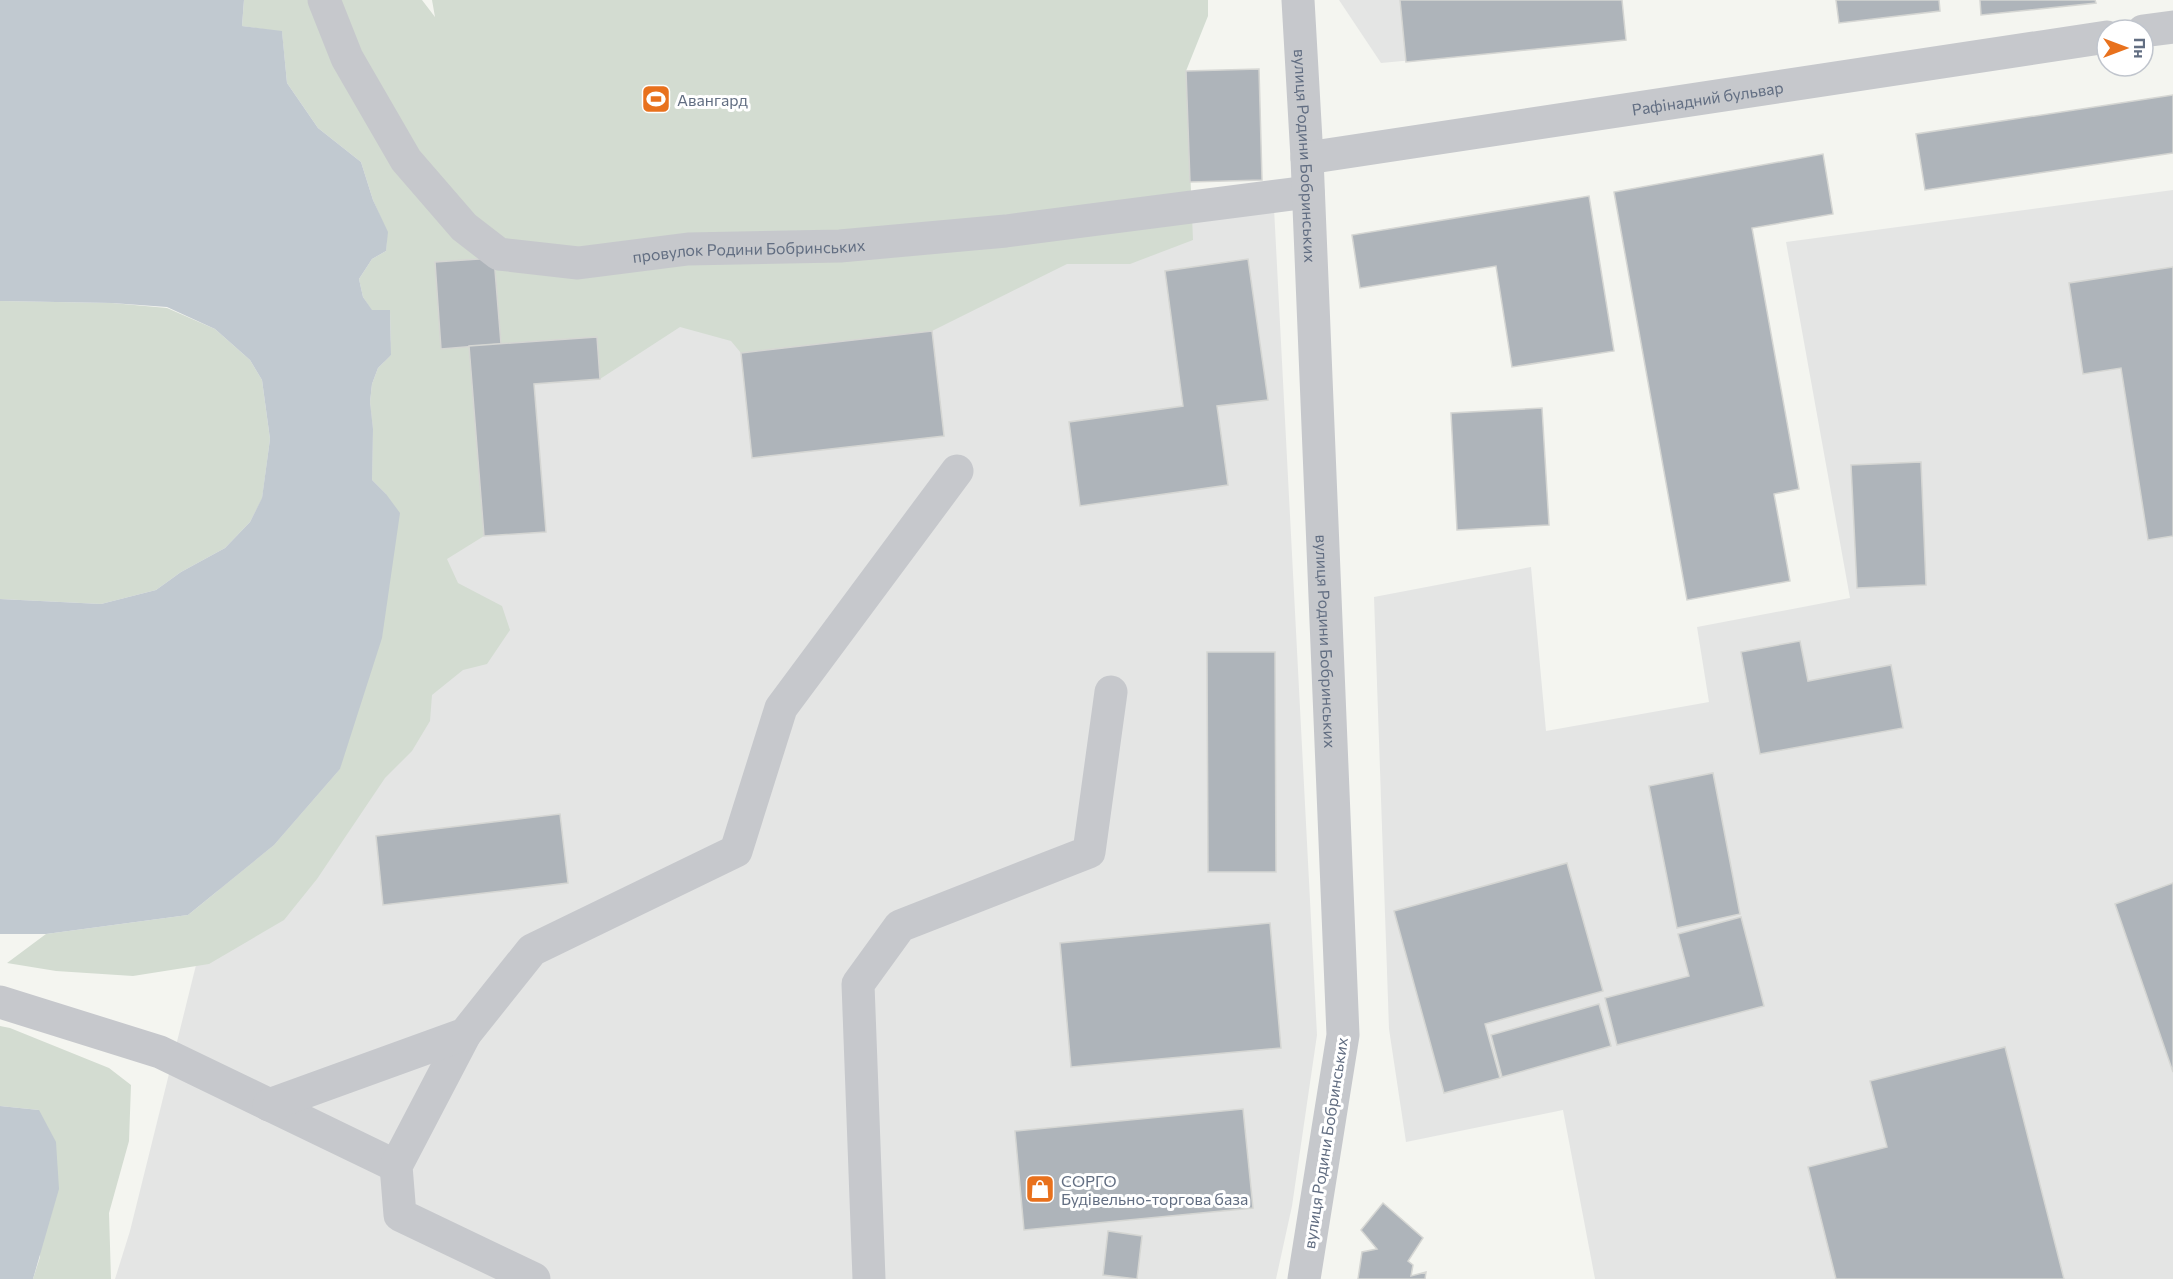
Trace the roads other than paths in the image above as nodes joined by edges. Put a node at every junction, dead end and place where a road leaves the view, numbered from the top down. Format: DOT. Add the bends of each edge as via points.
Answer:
graph roads {
  1 [pos="324,0"];
  2 [pos="1298,0"];
  3 [pos="2173,27"];
  4 [pos="2155,30"];
  5 [pos="2095,39"];
  6 [pos="1307,158"];
  7 [pos="1308,192"];
  8 [pos="957,471"];
  9 [pos="1111,692"];
  10 [pos="0,1002"];
  11 [pos="465,1034"];
  12 [pos="269,1105"];
  13 [pos="396,1166"];
  14 [pos="534,1279"];
  15 [pos="868,1279"];
  16 [pos="1304,1279"];
  1 -- 7 [label="street, провулок Родини Бобринських" via="346,58 406,160 464,227 499,254 578,263 688,249 840,246 1006,231"];
  2 -- 6 [label="street, вулиця Родини Бобринських"];
  3 -- 4 [label="street"];
  5 -- 6 [label="street, Рафінадний бульвар"];
  6 -- 7 [label="street, вулиця Родини Бобринських"];
  7 -- 16 [label="street, вулиця Родини Бобринських" via="1343,1035"];
  8 -- 11 [label="street" via="781,708 736,851 532,950"];
  9 -- 15 [label="street" via="1089,852 900,926 858,984"];
  10 -- 12 [label="street" via="160,1052"];
  11 -- 12 [label="street"];
  11 -- 13 [label="street"];
  12 -- 13 [label="street"];
  13 -- 14 [label="street" via="400,1215"];
}
